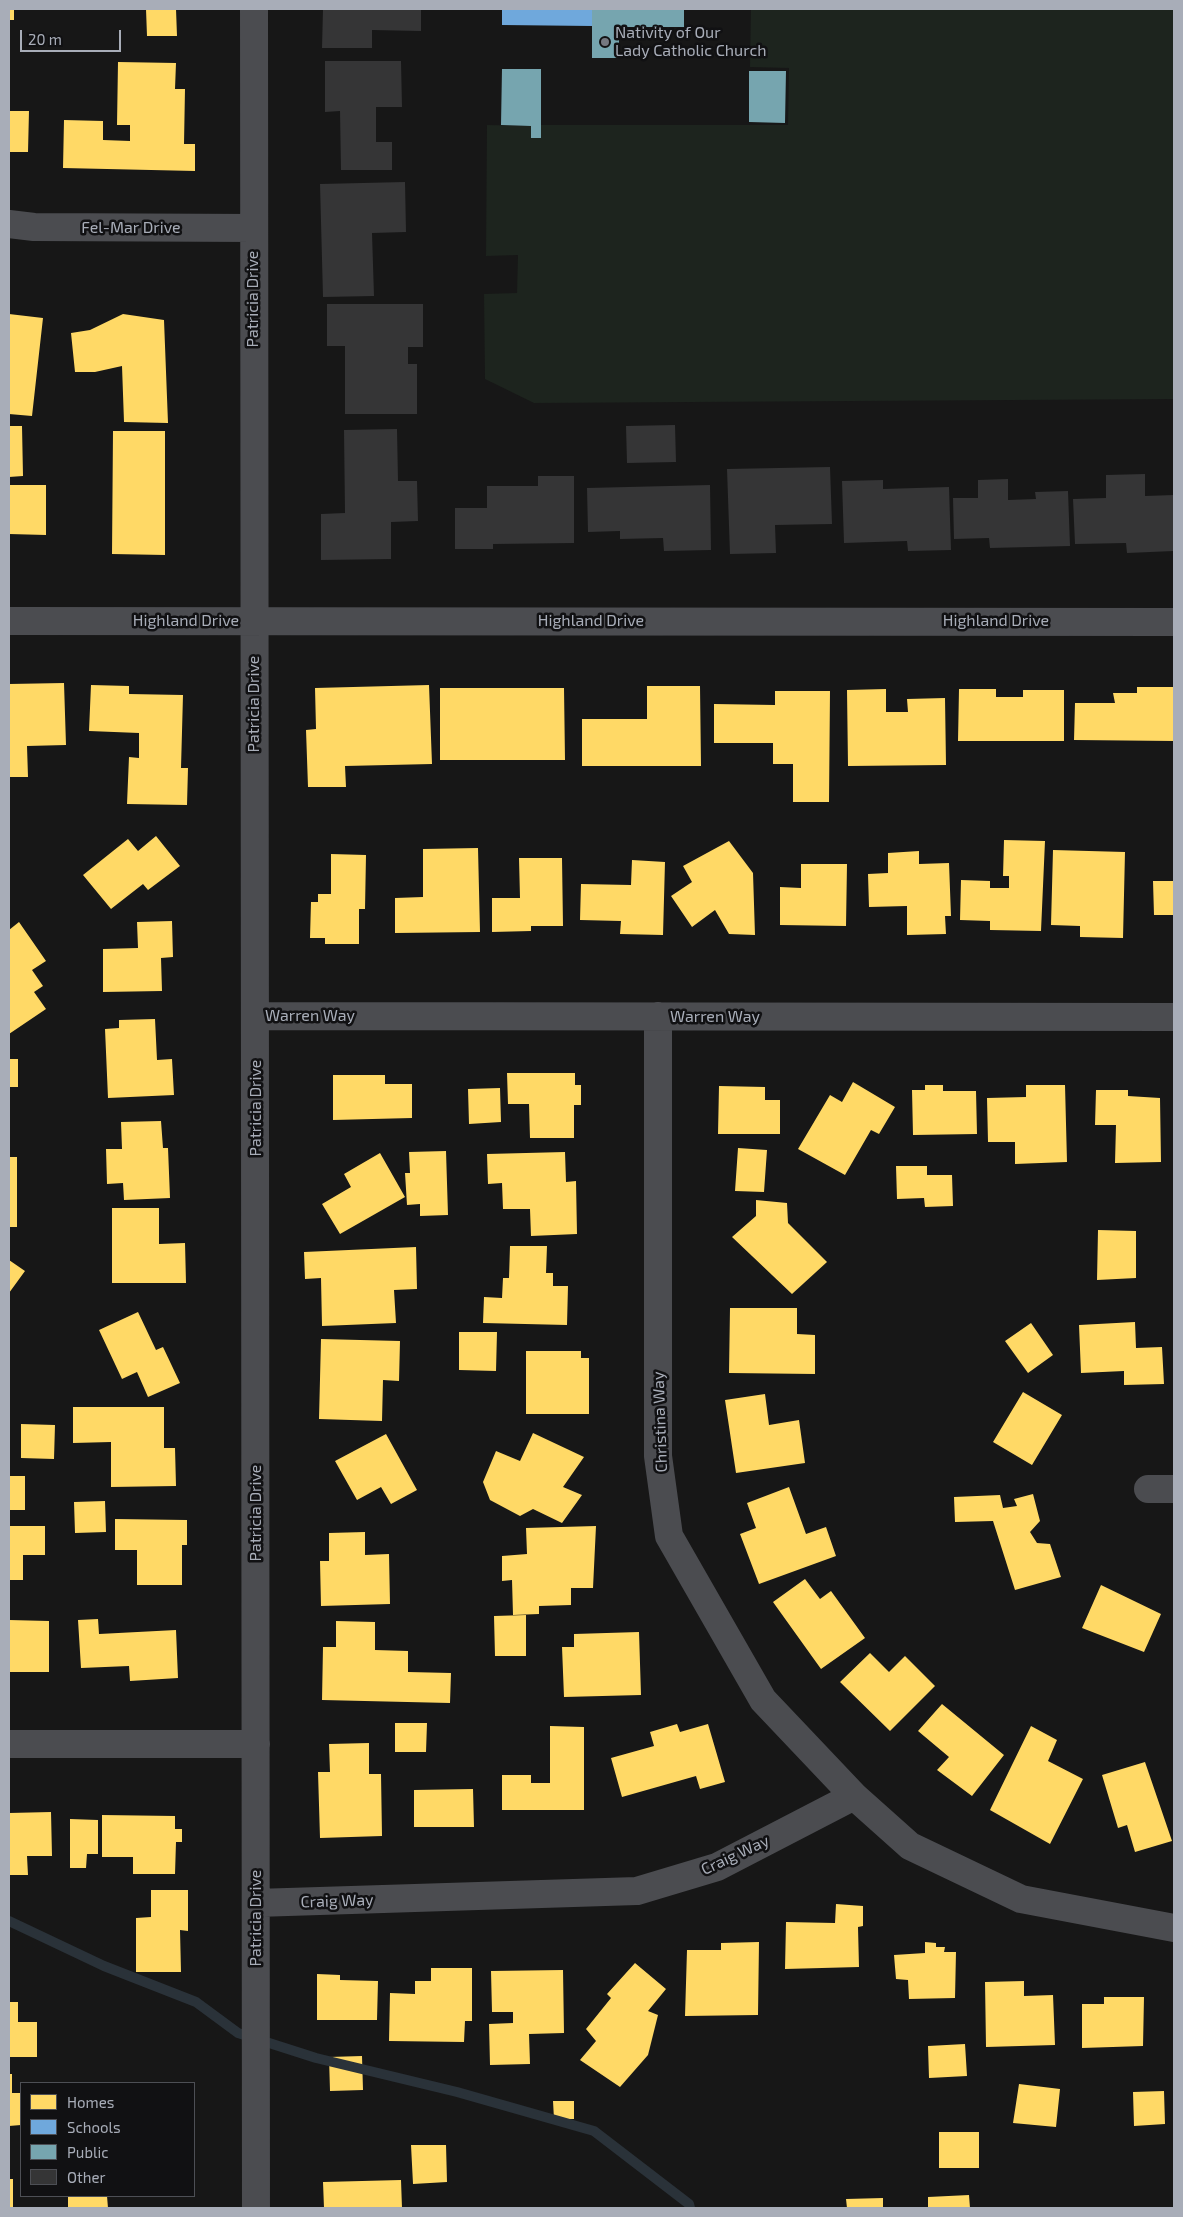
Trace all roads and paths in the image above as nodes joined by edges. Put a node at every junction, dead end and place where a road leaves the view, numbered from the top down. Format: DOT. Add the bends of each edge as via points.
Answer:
graph roads {
  1 [pos="254,9"];
  2 [pos="9,224"];
  3 [pos="254,228"];
  4 [pos="253,621"];
  5 [pos="9,622"];
  6 [pos="1174,622"];
  7 [pos="256,1016"];
  8 [pos="658,1016"];
  9 [pos="1174,1017"];
  10 [pos="9,1744"];
  11 [pos="256,1744"];
  12 [pos="854,1796"];
  13 [pos="256,1903"];
  14 [pos="1174,1928"];
  15 [pos="256,2208"];
  1 -- 3 [label="street, Patricia Drive"];
  2 -- 3 [label="street, Fel-Mar Drive" via="34,227"];
  3 -- 4 [label="street, Patricia Drive"];
  4 -- 5 [label="street, Highland Drive"];
  4 -- 6 [label="street, Highland Drive"];
  4 -- 7 [label="street, Patricia Drive"];
  7 -- 8 [label="street, Warren Way"];
  7 -- 11 [label="street, Patricia Drive"];
  8 -- 9 [label="street, Warren Way"];
  8 -- 12 [label="street, Christina Way" via="658,1456 669,1536 763,1700"];
  10 -- 11 [label="street"];
  11 -- 13 [label="street, Patricia Drive"];
  12 -- 13 [label="street, Craig Way" via="717,1867 637,1891"];
  12 -- 14 [label="street" via="910,1846 1021,1899"];
  13 -- 15 [label="street, Patricia Drive"];
}
